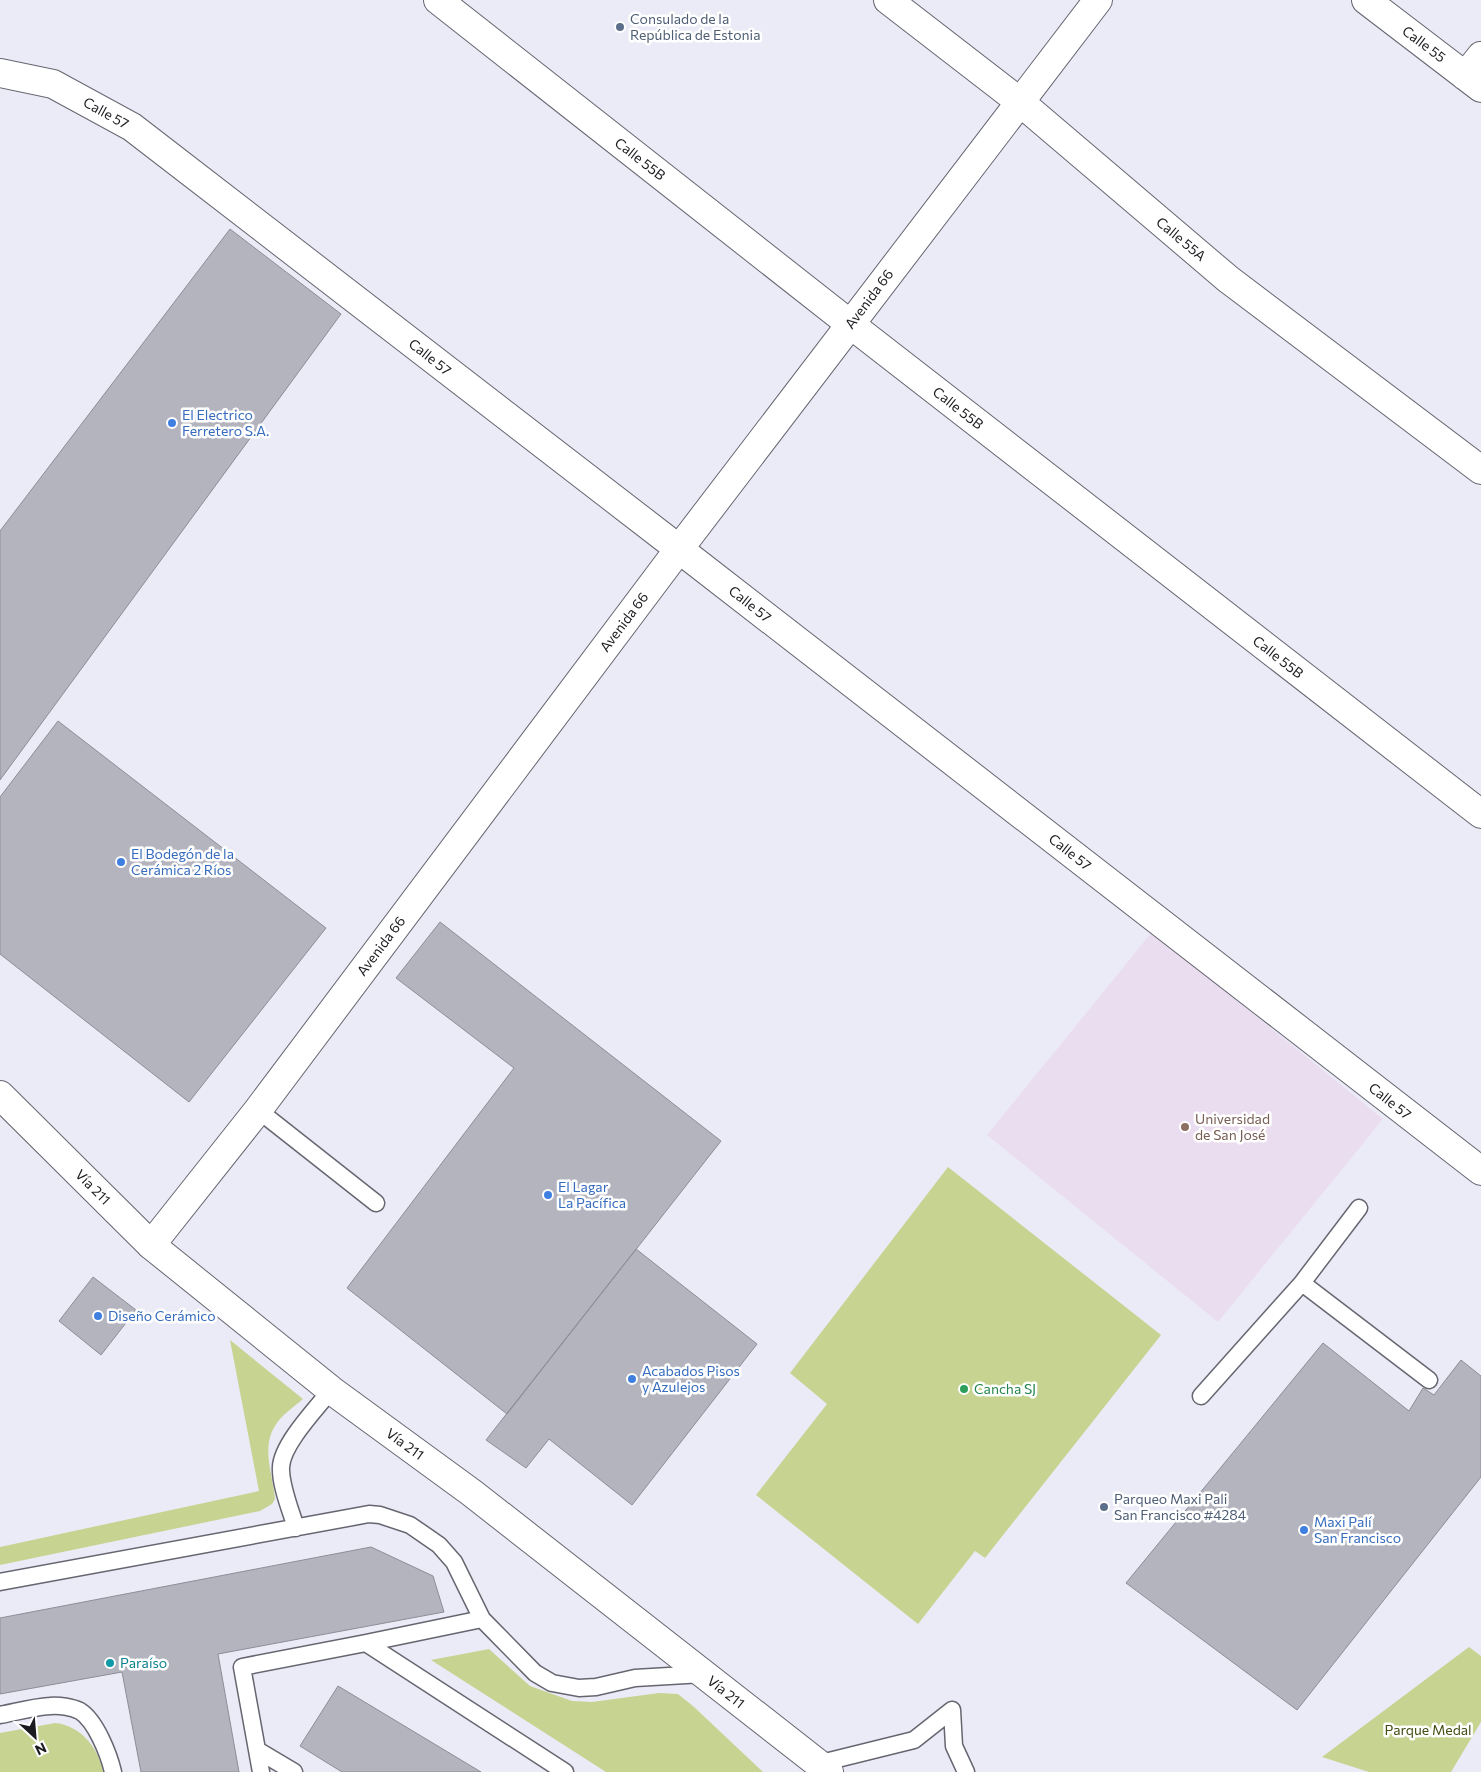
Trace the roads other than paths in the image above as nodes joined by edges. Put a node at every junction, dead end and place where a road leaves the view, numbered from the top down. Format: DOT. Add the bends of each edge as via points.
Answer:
graph roads {
  1 [pos="438,0"];
  2 [pos="888,0"];
  3 [pos="1098,0"];
  4 [pos="1366,0"];
  5 [pos="0,73"];
  6 [pos="1476,73"];
  7 [pos="1020,102"];
  8 [pos="850,324"];
  9 [pos="1481,470"];
  10 [pos="679,549"];
  11 [pos="1481,814"];
  12 [pos="0,1095"];
  13 [pos="258,1110"];
  14 [pos="1481,1171"];
  15 [pos="376,1203"];
  16 [pos="1359,1208"];
  17 [pos="151,1244"];
  18 [pos="1302,1283"];
  19 [pos="1429,1380"];
  20 [pos="331,1390"];
  21 [pos="1201,1396"];
  22 [pos="296,1528"];
  23 [pos="0,1582"];
  24 [pos="482,1620"];
  25 [pos="366,1643"];
  26 [pos="703,1674"];
  27 [pos="0,1715"];
  28 [pos="257,1750"];
  29 [pos="823,1768"];
  30 [pos="113,1772"];
  31 [pos="261,1772"];
  32 [pos="294,1772"];
  33 [pos="565,1772"];
  34 [pos="966,1772"];
  1 -- 8 [label="street, Calle 55B"];
  2 -- 7 [label="street, Calle 55A"];
  3 -- 7 [label="street, Avenida 66"];
  4 -- 6 [label="street, Calle 55"];
  5 -- 10 [label="street, Calle 57" via="53,84 132,127"];
  7 -- 8 [label="street, Avenida 66"];
  7 -- 9 [label="street, Calle 55A" via="1228,279"];
  8 -- 10 [label="street, Avenida 66"];
  8 -- 11 [label="street, Calle 55B"];
  10 -- 13 [label="street, Avenida 66"];
  10 -- 14 [label="street, Calle 57"];
  12 -- 17 [label="street, Vía 211"];
  13 -- 15 [label="lane"];
  13 -- 17 [label="street, Avenida 66"];
  16 -- 18 [label="lane"];
  17 -- 20 [label="street, Vía 211"];
  18 -- 19 [label="lane"];
  18 -- 21 [label="lane"];
  20 -- 22 [label="lane" via="282,1457 280,1469"];
  20 -- 26 [label="street, Vía 211" via="472,1493"];
  22 -- 23 [label="lane"];
  22 -- 24 [label="lane" via="369,1514 410,1525 439,1545 454,1562"];
  24 -- 25 [label="lane"];
  24 -- 26 [label="lane" via="535,1672 552,1684 596,1687 635,1678"];
  25 -- 28 [label="lane" via="242,1667"];
  25 -- 33 [label="lane"];
  26 -- 29 [label="street, Vía 211"];
  27 -- 30 [label="lane" via="50,1705 81,1712 94,1727"];
  28 -- 31 [label="lane"];
  28 -- 32 [label="lane"];
  29 -- 34 [label="lane" via="914,1740 952,1710 954,1746"];
}
